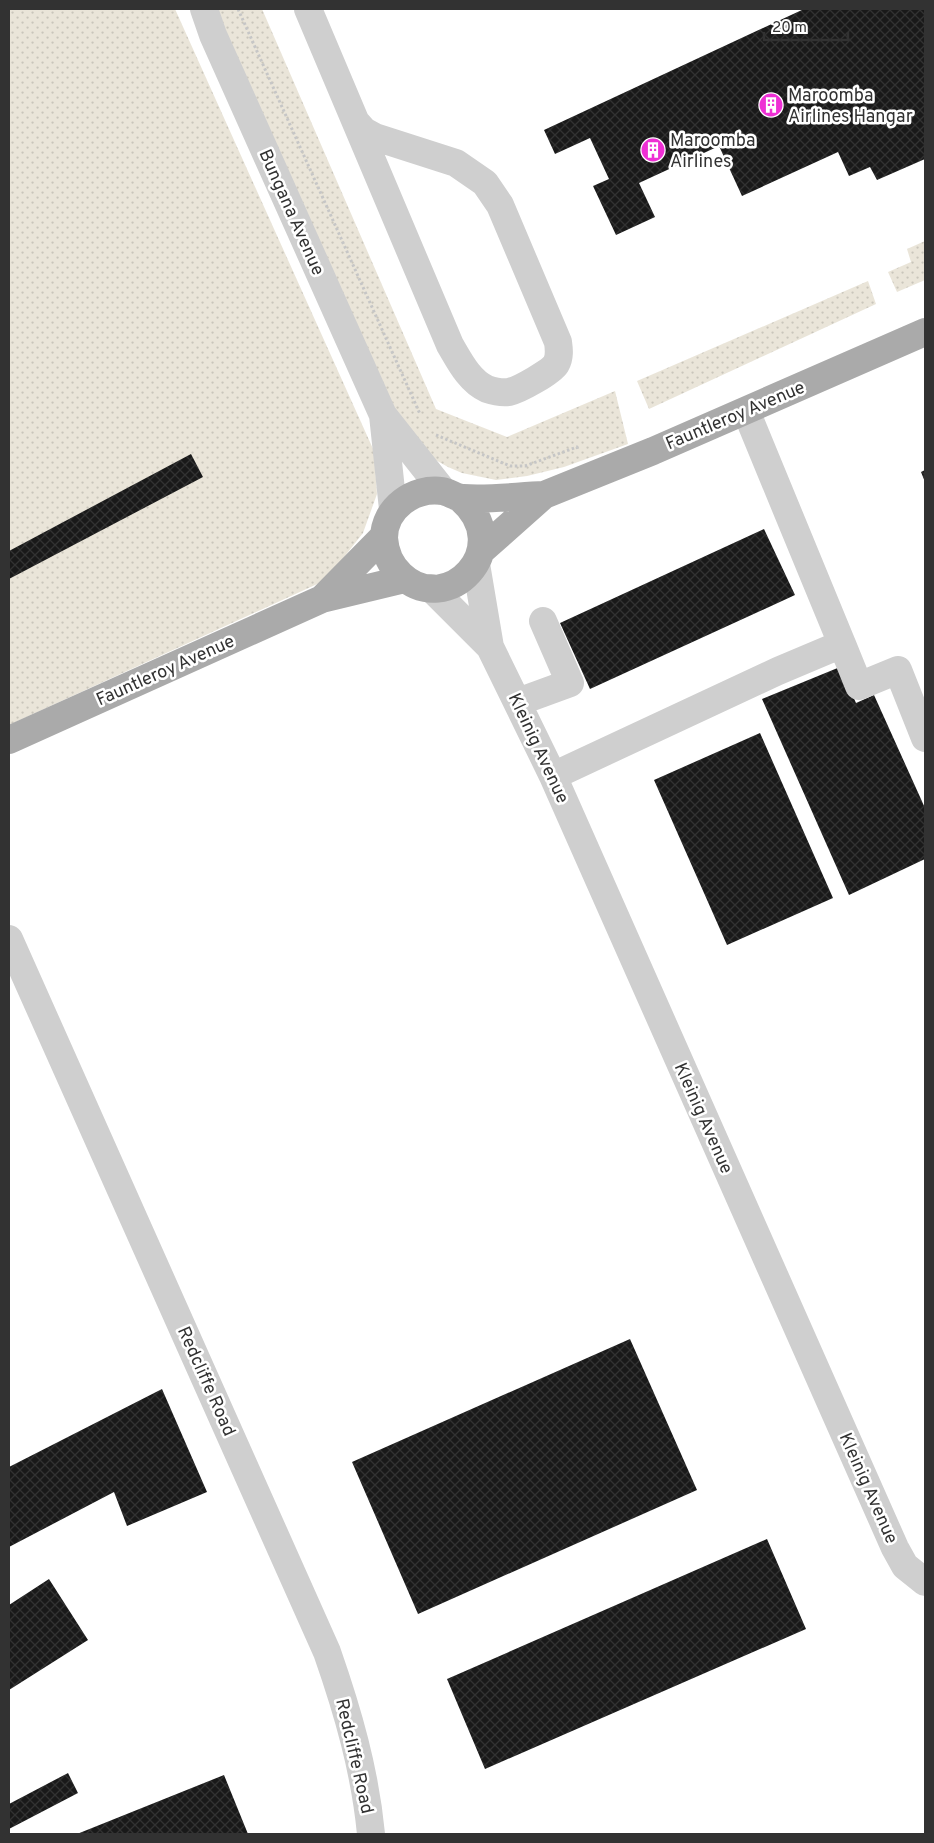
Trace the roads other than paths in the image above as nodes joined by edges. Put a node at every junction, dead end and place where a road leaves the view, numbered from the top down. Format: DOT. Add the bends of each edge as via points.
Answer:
graph roads {
  1 [pos="204,9"];
  2 [pos="308,9"];
  3 [pos="356,122"];
  4 [pos="925,332"];
  5 [pos="746,411"];
  6 [pos="383,415"];
  7 [pos="452,495"];
  8 [pos="544,495"];
  9 [pos="393,509"];
  10 [pos="384,536"];
  11 [pos="479,557"];
  12 [pos="405,579"];
  13 [pos="431,588"];
  14 [pos="322,599"];
  15 [pos="543,621"];
  16 [pos="842,644"];
  17 [pos="490,647"];
  18 [pos="518,702"];
  19 [pos="925,738"];
  20 [pos="9,740"];
  21 [pos="552,776"];
  22 [pos="9,939"];
  23 [pos="925,1582"];
  24 [pos="372,1834"];
  1 -- 6 [label="street, Bungana Avenue"];
  2 -- 3 [label="street"];
  3 -- 3 [label="street" via="375,137 456,163 486,183 500,205 558,342 556,364 548,373 510,392 499,392 486,389 463,367 450,345"];
  4 -- 5 [label="main road, Fauntleroy Avenue"];
  5 -- 8 [label="main road, Fauntleroy Avenue"];
  5 -- 16 [label="street"];
  6 -- 7 [label="street, Bungana Avenue"];
  6 -- 9 [label="street, Bungana Avenue"];
  7 -- 8 [label="main road, Fauntleroy Avenue"];
  7 -- 9 [label="main road" via="428,490"];
  7 -- 11 [label="main road" via="470,506 478,519 482,534"];
  8 -- 11 [label="main road, Fauntleroy Avenue"];
  9 -- 10 [label="main road"];
  10 -- 12 [label="main road" via="389,559"];
  10 -- 14 [label="main road, Fauntleroy Avenue"];
  11 -- 13 [label="main road" via="466,576 453,584"];
  11 -- 17 [label="street, Kleinig Avenue"];
  12 -- 13 [label="main road"];
  12 -- 14 [label="main road, Fauntleroy Avenue"];
  13 -- 17 [label="street, Kleinig Avenue"];
  14 -- 20 [label="main road, Fauntleroy Avenue"];
  15 -- 18 [label="street" via="570,683"];
  16 -- 19 [label="street" via="859,686 898,670"];
  16 -- 21 [label="street"];
  17 -- 18 [label="street, Kleinig Avenue"];
  18 -- 21 [label="street, Kleinig Avenue"];
  21 -- 23 [label="street, Kleinig Avenue" via="895,1548 905,1566"];
  22 -- 24 [label="street, Redcliffe Road" via="327,1652 356,1744"];
}
